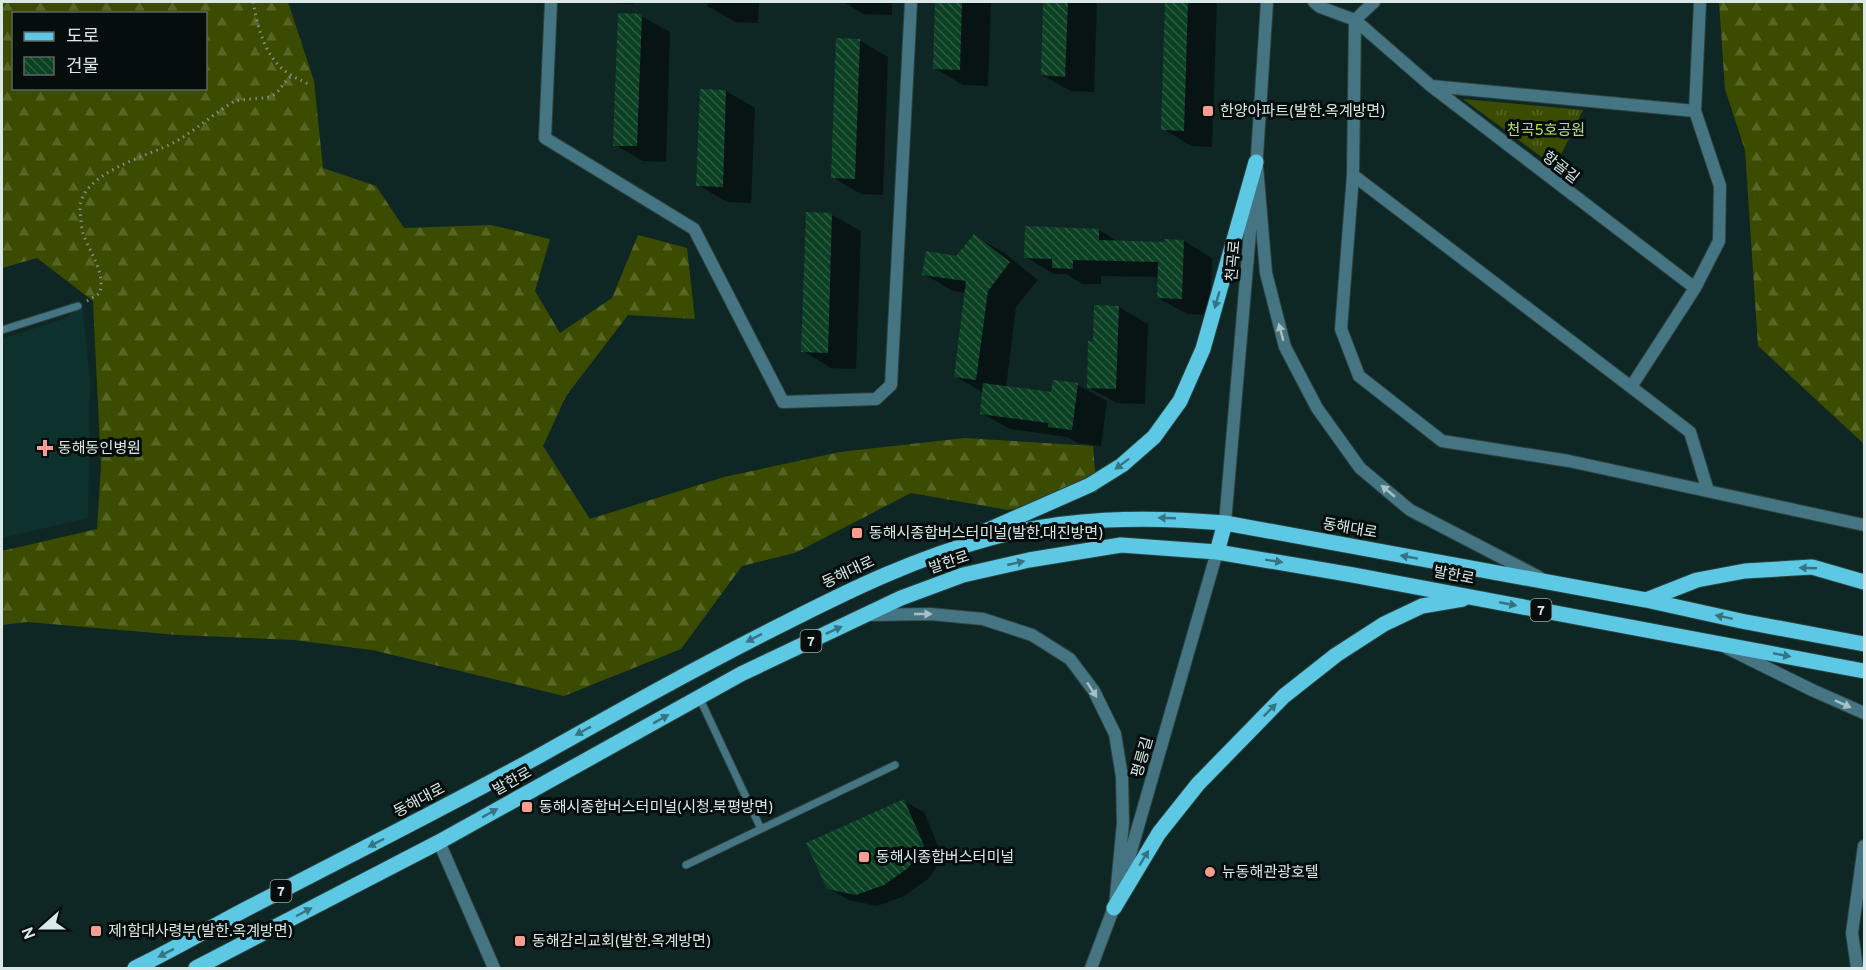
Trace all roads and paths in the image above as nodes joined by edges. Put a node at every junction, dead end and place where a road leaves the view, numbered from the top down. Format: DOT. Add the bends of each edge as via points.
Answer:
graph roads {
  1 [pos="253,2"];
  2 [pos="551,2"];
  3 [pos="911,2"];
  4 [pos="1267,2"];
  5 [pos="1314,2"];
  6 [pos="1374,2"];
  7 [pos="1700,2"];
  8 [pos="1355,20"];
  9 [pos="292,76"];
  10 [pos="308,84"];
  11 [pos="1431,86"];
  12 [pos="1695,111"];
  13 [pos="1256,162"];
  14 [pos="1353,175"];
  15 [pos="1695,288"];
  16 [pos="78,306"];
  17 [pos="2,330"];
  18 [pos="1631,387"];
  19 [pos="1708,491"];
  20 [pos="1225,523"];
  21 [pos="1864,525"];
  22 [pos="1217,552"];
  23 [pos="921,559"];
  24 [pos="1548,582"];
  25 [pos="1864,582"];
  26 [pos="1472,597"];
  27 [pos="1646,600"];
  28 [pos="864,615"];
  29 [pos="1715,642"];
  30 [pos="1864,644"];
  31 [pos="1864,671"];
  32 [pos="699,697"];
  33 [pos="1864,713"];
  34 [pos="895,765"];
  35 [pos="428,816"];
  36 [pos="761,829"];
  37 [pos="439,842"];
  38 [pos="1864,846"];
  39 [pos="686,865"];
  40 [pos="1114,908"];
  41 [pos="135,969"];
  42 [pos="196,969"];
  43 [pos="494,969"];
  44 [pos="1091,969"];
  45 [pos="1857,969"];
  1 -- 9 [label="path" via="261,38"];
  2 -- 3 [label="street" via="545,138 694,229 783,402 876,399 891,385"];
  4 -- 13 [label="street, 천곡로"];
  5 -- 8 [label="street"];
  6 -- 8 [label="street"];
  7 -- 12 [label="street"];
  8 -- 11 [label="street, 항골길"];
  8 -- 14 [label="street"];
  9 -- 10 [label="path"];
  9 -- 16 [label="path" via="268,98 235,101 175,142 131,159 87,190 80,207 82,230 99,268 101,292"];
  11 -- 12 [label="street"];
  11 -- 15 [label="street, 항골길"];
  12 -- 15 [label="street" via="1720,186 1719,242"];
  13 -- 20 [label="street, 천곡로"];
  13 -- 23 [label="main road, one-way" via="1203,349 1180,401 1154,437 1122,465 1090,485"];
  24 -- 13 [label="street, one-way" via="1410,510 1360,468 1317,408 1286,347 1266,273"];
  14 -- 18 [label="street"];
  14 -- 19 [label="street" via="1341,329 1359,376 1442,441 1569,461"];
  15 -- 18 [label="street"];
  16 -- 17 [label="lane"];
  18 -- 19 [label="street" via="1690,432"];
  19 -- 21 [label="street"];
  20 -- 22 [label="main road"];
  20 -- 23 [label="main road, 동해대로 / 7, one-way" via="1167,518 1107,519 1046,526 988,538"];
  24 -- 20 [label="main road, 동해대로 / 7, one-way"];
  22 -- 26 [label="main road, 발한로 / 7, one-way"];
  28 -- 22 [label="main road, 발한로 / 7, one-way" via="963,575 1029,560 1121,545"];
  22 -- 40 [label="street, 평릉길"];
  23 -- 35 [label="main road, 동해대로 / 7, one-way" via="853,588 747,642"];
  24 -- 27 [label="main road, 동해대로 / 7"];
  25 -- 27 [label="main road, one-way" via="1812,567 1745,571 1697,580"];
  26 -- 29 [label="main road, 발한로 / 7, one-way"];
  40 -- 26 [label="main road, one-way" via="1159,833 1198,784 1284,696 1384,624 1422,606"];
  30 -- 27 [label="main road, 동해대로 / 7, one-way"];
  32 -- 28 [label="main road, 발한로 / 7, one-way"];
  28 -- 40 [label="street, one-way" via="930,614 983,619 1032,635 1070,659 1094,691 1115,734 1122,777 1123,823"];
  29 -- 31 [label="main road, 발한로 / 7, one-way"];
  29 -- 33 [label="street, one-way"];
  32 -- 36 [label="lane"];
  37 -- 32 [label="main road, 발한로 / 7, one-way"];
  34 -- 36 [label="lane"];
  35 -- 37 [label="main road"];
  35 -- 41 [label="main road, 동해대로 / 7, one-way"];
  36 -- 39 [label="lane"];
  42 -- 37 [label="main road, 발한로 / 7, one-way"];
  37 -- 43 [label="street"];
  38 -- 45 [label="street" via="1852,933"];
  40 -- 44 [label="street, 평릉길"];
}
